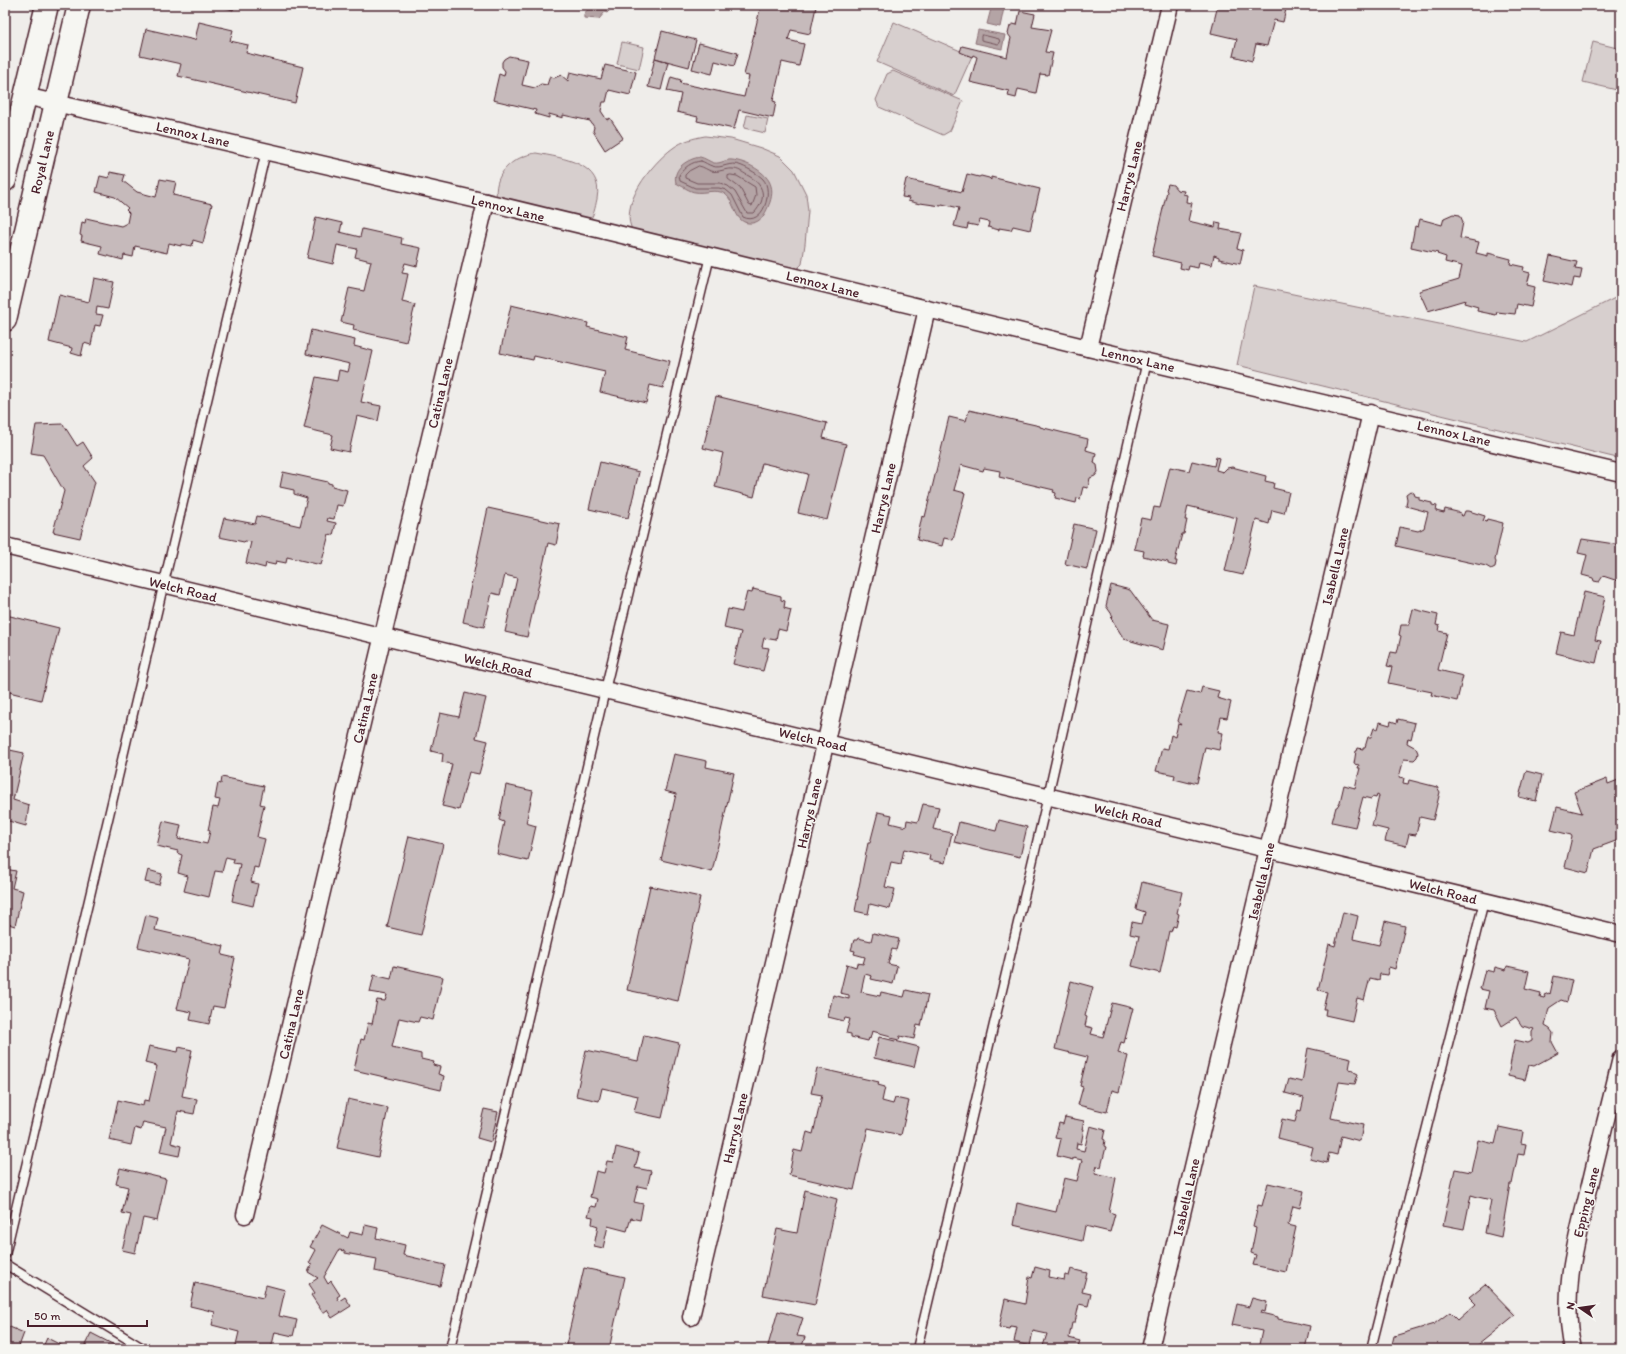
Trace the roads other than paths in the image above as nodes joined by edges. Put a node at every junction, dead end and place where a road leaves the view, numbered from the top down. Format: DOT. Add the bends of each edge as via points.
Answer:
graph roads {
  1 [pos="47,5"];
  2 [pos="79,5"];
  3 [pos="1170,5"];
  4 [pos="25,96"];
  5 [pos="56,103"];
  6 [pos="266,151"];
  7 [pos="5,180"];
  8 [pos="486,202"];
  9 [pos="710,256"];
  10 [pos="927,309"];
  11 [pos="5,320"];
  12 [pos="1088,348"];
  13 [pos="1147,361"];
  14 [pos="1371,414"];
  15 [pos="1621,473"];
  16 [pos="5,546"];
  17 [pos="163,584"];
  18 [pos="382,637"];
  19 [pos="605,690"];
  20 [pos="826,742"];
  21 [pos="1048,796"];
  22 [pos="1268,848"];
  23 [pos="1484,900"];
  24 [pos="1621,934"];
  25 [pos="1621,1058"];
  26 [pos="245,1215"];
  27 [pos="5,1255"];
  28 [pos="5,1264"];
  29 [pos="691,1317"];
  30 [pos="144,1349"];
  31 [pos="450,1349"];
  32 [pos="917,1349"];
  33 [pos="1150,1349"];
  34 [pos="1371,1349"];
  35 [pos="1573,1349"];
  1 -- 4 [label="main road"];
  2 -- 5 [label="main road, Royal Lane"];
  3 -- 12 [label="street, Harrys Lane"];
  4 -- 5 [label="street, Lennox Lane"];
  4 -- 7 [label="main road"];
  5 -- 6 [label="street, Lennox Lane"];
  5 -- 11 [label="main road, Royal Lane"];
  6 -- 8 [label="street, Lennox Lane"];
  6 -- 17 [label="lane"];
  8 -- 9 [label="street, Lennox Lane"];
  8 -- 18 [label="street, Catina Lane"];
  9 -- 10 [label="street, Lennox Lane"];
  9 -- 19 [label="lane"];
  10 -- 12 [label="street, Lennox Lane"];
  10 -- 20 [label="street, Harrys Lane"];
  12 -- 13 [label="street, Lennox Lane"];
  13 -- 14 [label="street, Lennox Lane"];
  13 -- 21 [label="lane"];
  14 -- 15 [label="street, Lennox Lane"];
  14 -- 22 [label="street, Isabella Lane"];
  16 -- 17 [label="street, Welch Road"];
  17 -- 18 [label="street, Welch Road"];
  17 -- 27 [label="lane"];
  18 -- 19 [label="street, Welch Road"];
  18 -- 26 [label="street, Catina Lane"];
  19 -- 20 [label="street, Welch Road"];
  19 -- 31 [label="lane"];
  20 -- 21 [label="street, Welch Road"];
  20 -- 29 [label="street, Harrys Lane"];
  21 -- 22 [label="street, Welch Road"];
  21 -- 32 [label="lane"];
  22 -- 23 [label="street, Welch Road"];
  22 -- 33 [label="street, Isabella Lane"];
  23 -- 24 [label="street, Welch Road"];
  23 -- 34 [label="lane"];
  25 -- 35 [label="street, Epping Lane" via="1568,1282 1568,1312"];
  28 -- 30 [label="lane"];
}
